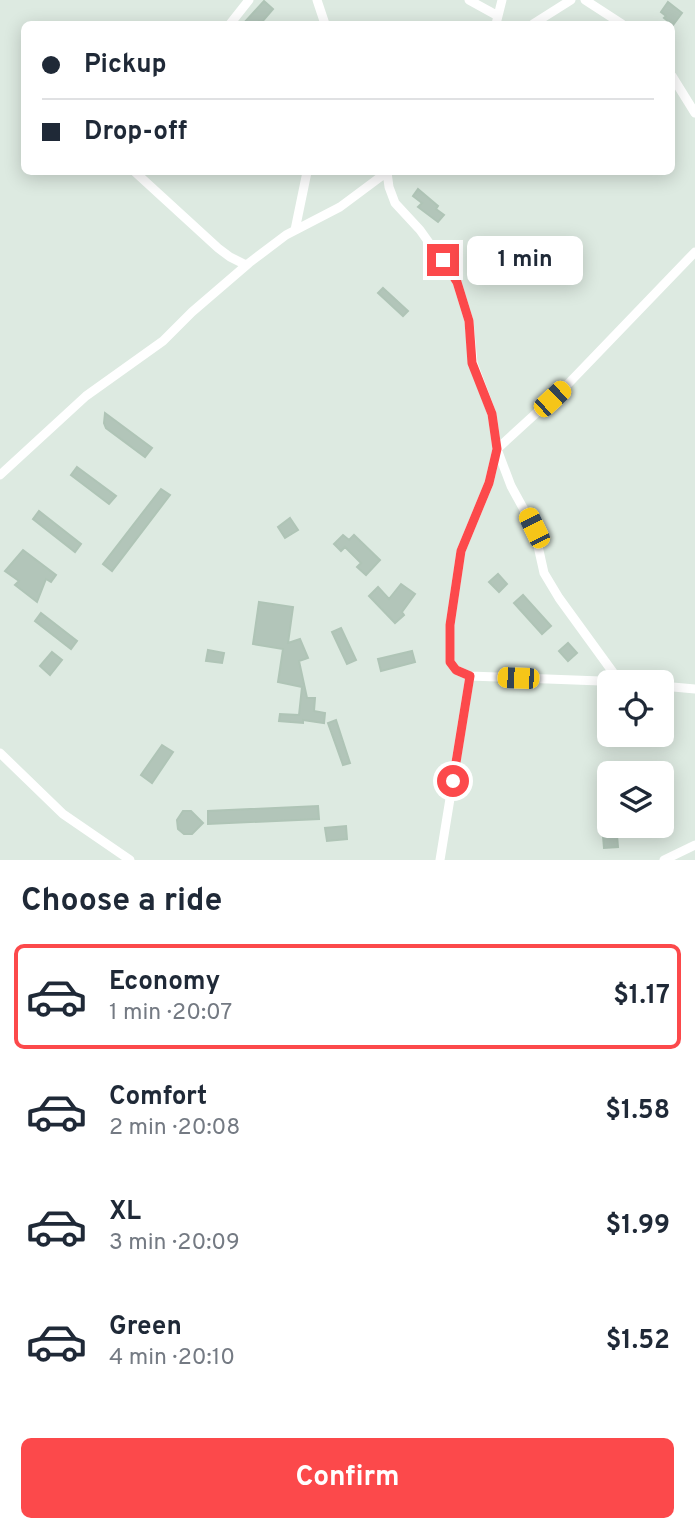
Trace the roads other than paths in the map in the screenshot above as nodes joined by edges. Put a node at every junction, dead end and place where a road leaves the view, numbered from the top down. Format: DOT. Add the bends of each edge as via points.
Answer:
graph roads {
  1 [pos="249,0"];
  2 [pos="317,0"];
  3 [pos="469,0"];
  4 [pos="502,0"];
  5 [pos="571,0"];
  6 [pos="585,0"];
  7 [pos="497,20"];
  8 [pos="232,21"];
  9 [pos="324,21"];
  10 [pos="538,21"];
  11 [pos="617,21"];
  12 [pos="675,81"];
  13 [pos="695,113"];
  14 [pos="138,175"];
  15 [pos="307,175"];
  16 [pos="383,175"];
  17 [pos="387,175"];
  18 [pos="295,230"];
  19 [pos="695,252"];
  20 [pos="246,265"];
  21 [pos="497,449"];
  22 [pos="0,475"];
  23 [pos="611,670"];
  24 [pos="470,676"];
  25 [pos="597,681"];
  26 [pos="674,687"];
  27 [pos="695,689"];
  28 [pos="0,753"];
  29 [pos="695,845"];
  30 [pos="130,860"];
  31 [pos="440,860"];
  32 [pos="664,860"];
  1 -- 8 [label="street"];
  2 -- 9 [label="street"];
  3 -- 7 [label="street"];
  4 -- 7 [label="street"];
  5 -- 10 [label="street"];
  6 -- 11 [label="street"];
  12 -- 13 [label="street"];
  14 -- 20 [label="street" via="218,248"];
  15 -- 18 [label="street"];
  16 -- 18 [label="street" via="332,212"];
  17 -- 21 [label="street" via="395,203 457,282 469,321 472,363 492,414"];
  18 -- 20 [label="street"];
  19 -- 21 [label="street" via="568,385"];
  20 -- 22 [label="street" via="163,341 86,396"];
  21 -- 23 [label="street" via="534,528 544,573"];
  21 -- 24 [label="street" via="489,483 461,551 450,625 450,662"];
  24 -- 25 [label="street"];
  24 -- 31 [label="street"];
  26 -- 27 [label="street"];
  28 -- 30 [label="street" via="63,814"];
  29 -- 32 [label="street"];
}
